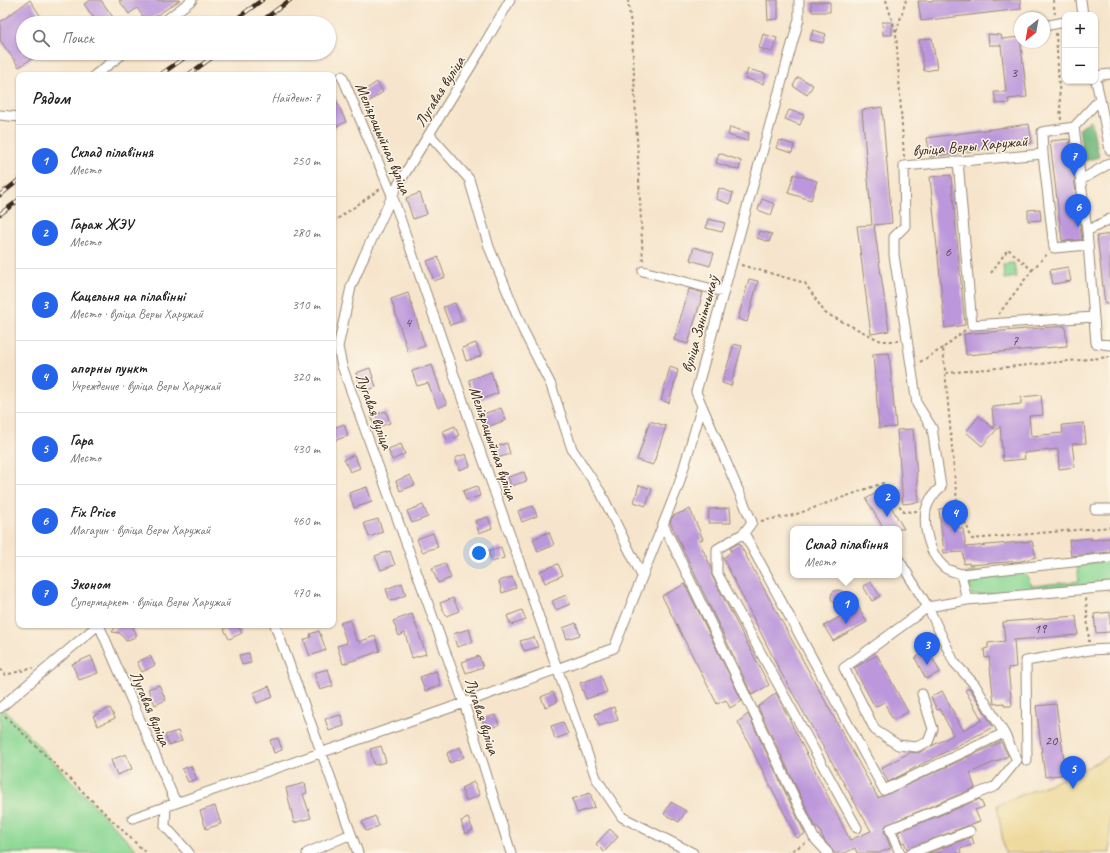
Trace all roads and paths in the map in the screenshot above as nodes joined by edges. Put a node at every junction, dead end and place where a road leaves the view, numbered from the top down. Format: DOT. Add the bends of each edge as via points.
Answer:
graph roads {
  1 [pos="192,0"];
  2 [pos="510,0"];
  3 [pos="628,0"];
  4 [pos="799,0"];
  5 [pos="886,0"];
  6 [pos="906,0"];
  7 [pos="1053,0"];
  8 [pos="1081,0"];
  9 [pos="1083,12"];
  10 [pos="171,16"];
  11 [pos="1060,23"];
  12 [pos="1050,25"];
  13 [pos="896,33"];
  14 [pos="115,60"];
  15 [pos="99,72"];
  16 [pos="1110,74"];
  17 [pos="342,76"];
  18 [pos="1098,76"];
  19 [pos="1097,84"];
  20 [pos="1100,99"];
  21 [pos="0,115"];
  22 [pos="16,117"];
  23 [pos="1074,127"];
  24 [pos="1061,129"];
  25 [pos="430,134"];
  26 [pos="1110,150"];
  27 [pos="1043,154"];
  28 [pos="958,161"];
  29 [pos="1110,164"];
  30 [pos="904,166"];
  31 [pos="1081,180"];
  32 [pos="387,184"];
  33 [pos="392,195"];
  34 [pos="1110,219"];
  35 [pos="336,220"];
  36 [pos="1087,231"];
  37 [pos="1088,245"];
  38 [pos="1054,248"];
  39 [pos="732,262"];
  40 [pos="1032,270"];
  41 [pos="644,271"];
  42 [pos="991,273"];
  43 [pos="724,292"];
  44 [pos="1094,317"];
  45 [pos="991,318"];
  46 [pos="972,325"];
  47 [pos="907,340"];
  48 [pos="1110,345"];
  49 [pos="943,348"];
  50 [pos="1110,357"];
  51 [pos="911,367"];
  52 [pos="946,373"];
  53 [pos="702,406"];
  54 [pos="1095,509"];
  55 [pos="1110,509"];
  56 [pos="926,510"];
  57 [pos="752,522"];
  58 [pos="663,524"];
  59 [pos="1110,527"];
  60 [pos="744,533"];
  61 [pos="1110,558"];
  62 [pos="902,565"];
  63 [pos="961,574"];
  64 [pos="642,576"];
  65 [pos="1110,587"];
  66 [pos="1086,589"];
  67 [pos="967,600"];
  68 [pos="928,608"];
  69 [pos="94,628"];
  70 [pos="99,628"];
  71 [pos="276,628"];
  72 [pos="1110,649"];
  73 [pos="1090,650"];
  74 [pos="54,662"];
  75 [pos="559,668"];
  76 [pos="0,669"];
  77 [pos="922,694"];
  78 [pos="464,703"];
  79 [pos="0,708"];
  80 [pos="1004,733"];
  81 [pos="322,753"];
  82 [pos="1027,761"];
  83 [pos="176,803"];
  84 [pos="166,806"];
  85 [pos="133,818"];
  86 [pos="857,828"];
  87 [pos="970,832"];
  88 [pos="351,834"];
  89 [pos="814,838"];
  90 [pos="146,853"];
  91 [pos="189,853"];
  92 [pos="307,853"];
  93 [pos="358,853"];
  94 [pos="511,853"];
  95 [pos="693,853"];
  96 [pos="787,853"];
  97 [pos="828,853"];
  98 [pos="900,853"];
  99 [pos="911,853"];
  1 -- 10 [label="street"];
  2 -- 25 [label="street, Лугавая вуліца"];
  3 -- 41 [label="path"];
  4 -- 39 [label="street, вуліца Зянітчыкаў" via="799,19"];
  5 -- 13 [label="path"];
  6 -- 13 [label="path"];
  7 -- 11 [label="path"];
  8 -- 9 [label="street"];
  11 -- 12 [label="street"];
  11 -- 24 [label="path"];
  13 -- 30 [label="path"];
  14 -- 15 [label="street"];
  16 -- 18 [label="street"];
  17 -- 32 [label="street, Меліярацыйная вуліца"];
  19 -- 20 [label="street"];
  20 -- 23 [label="street"];
  20 -- 26 [label="street"];
  21 -- 22 [label="street"];
  23 -- 24 [label="street, вуліца Веры Харужай"];
  23 -- 31 [label="street"];
  24 -- 27 [label="street, вуліца Веры Харужай" via="1042,132"];
  25 -- 33 [label="street, Лугавая вуліца"];
  25 -- 64 [label="street" via="469,179 489,247 523,330 551,385 572,449 601,493"];
  27 -- 28 [label="street, вуліца Веры Харужай"];
  27 -- 38 [label="street"];
  28 -- 30 [label="street, вуліца Веры Харужай"];
  28 -- 46 [label="street"];
  29 -- 31 [label="street"];
  30 -- 47 [label="street" via="905,226 894,237 894,255"];
  31 -- 36 [label="street"];
  32 -- 33 [label="street, Меліярацыйная вуліца"];
  32 -- 35 [label="path"];
  33 -- 75 [label="street, Меліярацыйная вуліца" via="483,459"];
  33 -- 78 [label="street, Лугавая вуліца" via="351,287 338,347 342,366"];
  34 -- 36 [label="street"];
  36 -- 37 [label="street"];
  37 -- 38 [label="street"];
  37 -- 44 [label="street"];
  38 -- 40 [label="path"];
  39 -- 43 [label="street, вуліца Зянітчыкаў"];
  39 -- 47 [label="path" via="805,283 825,313 881,341"];
  40 -- 42 [label="path" via="1008,249"];
  40 -- 45 [label="path" via="998,315"];
  41 -- 43 [label="street"];
  43 -- 53 [label="street, вуліца Зянітчыкаў" via="696,392"];
  44 -- 46 [label="street"];
  44 -- 48 [label="street" via="1096,343"];
  46 -- 49 [label="path"];
  47 -- 51 [label="street"];
  49 -- 51 [label="path"];
  49 -- 52 [label="path"];
  50 -- 52 [label="path"];
  51 -- 56 [label="street" via="917,404 932,428 941,487 933,495"];
  52 -- 59 [label="path" via="957,502 972,539"];
  53 -- 57 [label="street, вуліца Зянітчыкаў"];
  53 -- 58 [label="street" via="679,484"];
  54 -- 55 [label="street"];
  56 -- 57 [label="path" via="904,512 883,483 794,515"];
  56 -- 63 [label="street" via="927,534 934,555 945,568"];
  57 -- 60 [label="street"];
  58 -- 64 [label="street"];
  58 -- 89 [label="street"];
  60 -- 80 [label="street" via="884,790"];
  60 -- 86 [label="street" via="717,549 717,573"];
  61 -- 63 [label="street"];
  62 -- 68 [label="street"];
  63 -- 67 [label="street"];
  64 -- 75 [label="street" via="614,648"];
  65 -- 66 [label="street"];
  66 -- 67 [label="street"];
  66 -- 73 [label="path"];
  67 -- 68 [label="street"];
  68 -- 77 [label="street" via="844,668 875,730 898,745 916,747 928,742 933,729"];
  68 -- 80 [label="street" via="954,662 975,685"];
  69 -- 74 [label="street"];
  70 -- 83 [label="street, Лугавая вуліца"];
  71 -- 81 [label="street"];
  72 -- 73 [label="street"];
  73 -- 82 [label="street" via="1026,660"];
  74 -- 76 [label="path" via="5,675"];
  74 -- 79 [label="street"];
  75 -- 78 [label="street"];
  75 -- 95 [label="street, Меліярацыйная вуліца" via="596,778 622,817"];
  78 -- 81 [label="street"];
  78 -- 94 [label="street, Лугавая вуліца"];
  79 -- 90 [label="path" via="6,717"];
  80 -- 98 [label="street" via="1017,760 996,786 890,829"];
  81 -- 83 [label="street"];
  81 -- 88 [label="street"];
  83 -- 84 [label="street"];
  84 -- 85 [label="street"];
  84 -- 91 [label="street" via="165,826"];
  87 -- 99 [label="street"];
  88 -- 92 [label="street"];
  88 -- 93 [label="street"];
  89 -- 96 [label="path"];
  89 -- 97 [label="street"];
}
